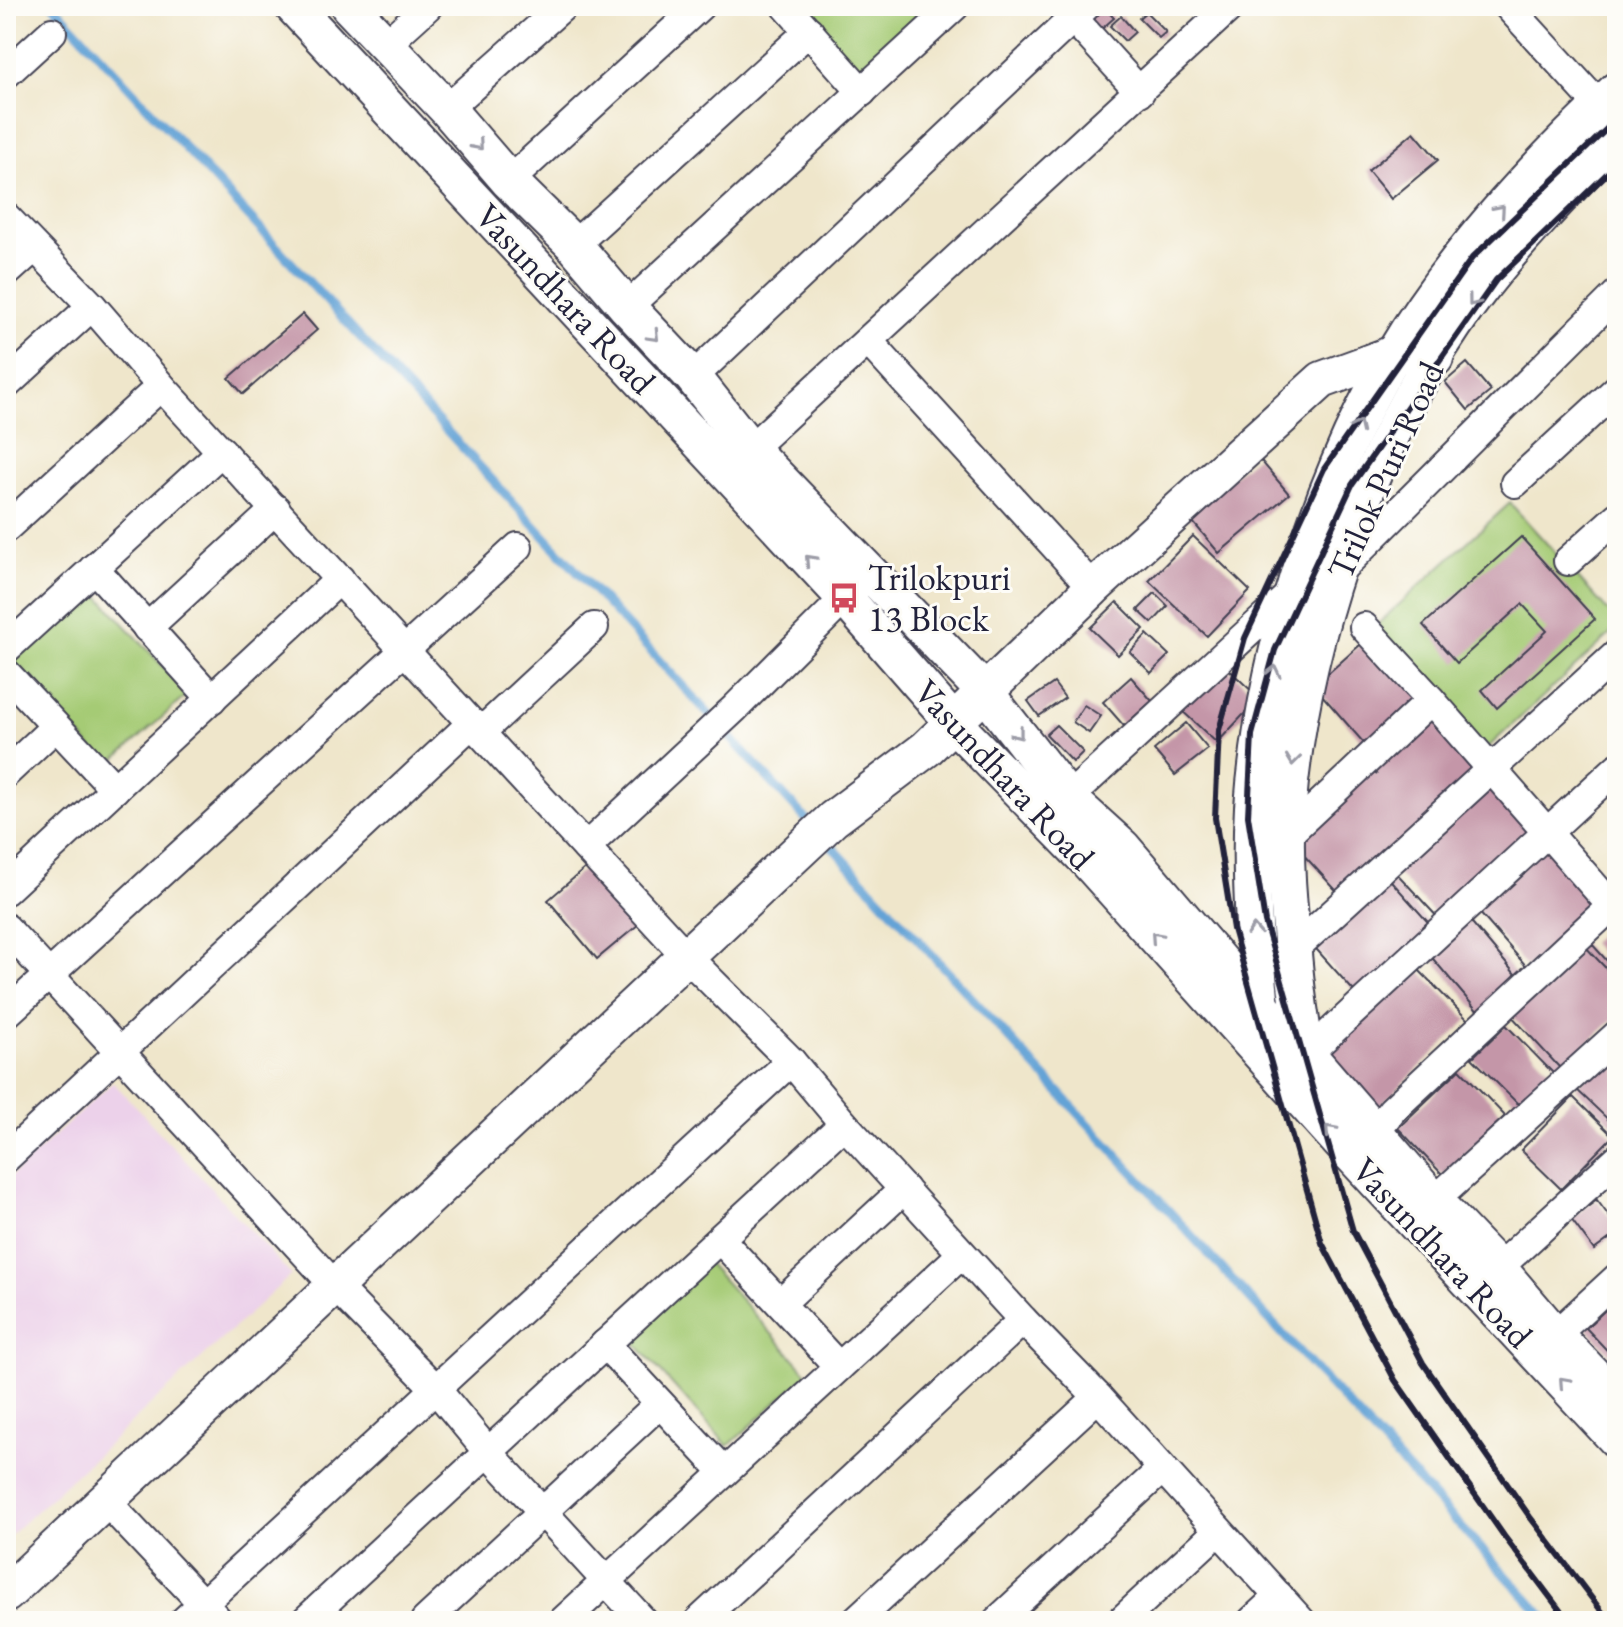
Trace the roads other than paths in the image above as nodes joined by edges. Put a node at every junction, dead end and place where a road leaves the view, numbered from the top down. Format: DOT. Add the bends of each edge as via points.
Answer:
graph roads {
  1 [pos="293,6"];
  2 [pos="349,6"];
  3 [pos="428,6"];
  4 [pos="563,6"];
  5 [pos="700,6"];
  6 [pos="786,6"];
  7 [pos="955,6"];
  8 [pos="1231,6"];
  9 [pos="1508,6"];
  10 [pos="1074,10"];
  11 [pos="809,31"];
  12 [pos="52,32"];
  13 [pos="386,44"];
  14 [pos="6,74"];
  15 [pos="862,92"];
  16 [pos="1140,92"];
  17 [pos="1611,107"];
  18 [pos="447,109"];
  19 [pos="1617,138"];
  20 [pos="509,181"];
  21 [pos="6,217"];
  22 [pos="574,245"];
  23 [pos="34,248"];
  24 [pos="6,273"];
  25 [pos="1617,294"];
  26 [pos="92,306"];
  27 [pos="627,307"];
  28 [pos="869,342"];
  29 [pos="1396,353"];
  30 [pos="1435,358"];
  31 [pos="693,377"];
  32 [pos="6,385"];
  33 [pos="161,386"];
  34 [pos="1617,389"];
  35 [pos="750,449"];
  36 [pos="222,451"];
  37 [pos="1515,483"];
  38 [pos="276,509"];
  39 [pos="1617,517"];
  40 [pos="6,528"];
  41 [pos="518,547"];
  42 [pos="1568,561"];
  43 [pos="94,568"];
  44 [pos="1334,575"];
  45 [pos="340,579"];
  46 [pos="857,586"];
  47 [pos="1093,588"];
  48 [pos="1296,588"];
  49 [pos="594,627"];
  50 [pos="1364,627"];
  51 [pos="147,628"];
  52 [pos="6,649"];
  53 [pos="406,650"];
  54 [pos="1617,654"];
  55 [pos="6,673"];
  56 [pos="985,692"];
  57 [pos="212,699"];
  58 [pos="1431,700"];
  59 [pos="953,722"];
  60 [pos="55,727"];
  61 [pos="476,727"];
  62 [pos="1617,768"];
  63 [pos="1491,770"];
  64 [pos="6,773"];
  65 [pos="115,789"];
  66 [pos="1068,798"];
  67 [pos="1547,833"];
  68 [pos="1287,835"];
  69 [pos="586,847"];
  70 [pos="6,890"];
  71 [pos="1615,907"];
  72 [pos="6,928"];
  73 [pos="687,957"];
  74 [pos="1294,965"];
  75 [pos="50,975"];
  76 [pos="1253,1005"];
  77 [pos="6,1014"];
  78 [pos="1617,1035"];
  79 [pos="120,1052"];
  80 [pos="1307,1054"];
  81 [pos="791,1061"];
  82 [pos="844,1124"];
  83 [pos="1374,1133"];
  84 [pos="6,1158"];
  85 [pos="1617,1159"];
  86 [pos="904,1189"];
  87 [pos="1434,1201"];
  88 [pos="720,1239"];
  89 [pos="962,1254"];
  90 [pos="1498,1268"];
  91 [pos="1617,1278"];
  92 [pos="335,1286"];
  93 [pos="781,1303"];
  94 [pos="1023,1320"];
  95 [pos="1555,1335"];
  96 [pos="605,1344"];
  97 [pos="839,1367"];
  98 [pos="436,1389"];
  99 [pos="1098,1397"];
  100 [pos="1617,1400"];
  101 [pos="659,1404"];
  102 [pos="1617,1440"];
  103 [pos="488,1452"];
  104 [pos="1162,1469"];
  105 [pos="724,1472"];
  106 [pos="106,1501"];
  107 [pos="543,1512"];
  108 [pos="1218,1531"];
  109 [pos="607,1581"];
  110 [pos="6,1594"];
  111 [pos="1279,1596"];
  112 [pos="202,1615"];
  113 [pos="305,1621"];
  114 [pos="425,1621"];
  115 [pos="563,1621"];
  116 [pos="643,1621"];
  117 [pos="699,1621"];
  118 [pos="855,1621"];
  119 [pos="997,1621"];
  120 [pos="1121,1621"];
  121 [pos="1252,1621"];
  122 [pos="1301,1621"];
  46 -- 1 [label="street, Vasundhara Road, one-way"];
  2 -- 13 [label="street, Vasundhara Road"];
  3 -- 13 [label="street"];
  4 -- 18 [label="street"];
  5 -- 20 [label="street"];
  6 -- 11 [label="street"];
  7 -- 15 [label="street"];
  8 -- 16 [label="street"];
  9 -- 17 [label="street"];
  10 -- 16 [label="street"];
  10 -- 31 [label="street"];
  11 -- 15 [label="street"];
  11 -- 22 [label="street"];
  12 -- 14 [label="street"];
  13 -- 18 [label="street, Vasundhara Road"];
  15 -- 27 [label="street"];
  16 -- 28 [label="street"];
  29 -- 17 [label="street, Trilok Puri Road, one-way" via="1466,250 1530,175"];
  18 -- 20 [label="street, Vasundhara Road, one-way"];
  19 -- 30 [label="street, Trilok Puri Road, one-way" via="1503,261"];
  20 -- 22 [label="street, Vasundhara Road"];
  21 -- 23 [label="street"];
  22 -- 27 [label="street, Vasundhara Road"];
  23 -- 24 [label="street"];
  23 -- 26 [label="street"];
  25 -- 44 [label="street"];
  26 -- 32 [label="street"];
  26 -- 33 [label="street"];
  27 -- 31 [label="street, Vasundhara Road, one-way"];
  28 -- 35 [label="street"];
  28 -- 47 [label="street"];
  29 -- 30 [label="street"];
  29 -- 47 [label="street" via="1322,380"];
  48 -- 29 [label="street, Trilok Puri Road, one-way" via="1356,427"];
  30 -- 44 [label="street, Trilok Puri Road" via="1409,400"];
  31 -- 35 [label="street, Vasundhara Road"];
  33 -- 36 [label="street"];
  33 -- 40 [label="street"];
  34 -- 37 [label="street"];
  35 -- 46 [label="street, Vasundhara Road"];
  36 -- 38 [label="street"];
  36 -- 43 [label="street"];
  38 -- 45 [label="street"];
  38 -- 51 [label="street"];
  39 -- 42 [label="street"];
  41 -- 53 [label="street"];
  43 -- 51 [label="street"];
  43 -- 52 [label="street"];
  44 -- 48 [label="street"];
  44 -- 68 [label="street, Trilok Puri Road, one-way" via="1295,745"];
  45 -- 53 [label="street"];
  45 -- 57 [label="street"];
  46 -- 56 [label="street, Vasundhara Road"];
  46 -- 59 [label="street, Vasundhara Road"];
  46 -- 69 [label="street"];
  47 -- 56 [label="street"];
  48 -- 66 [label="street, Trilok Puri Road"];
  76 -- 48 [label="street, Trilok Puri Road, one-way" via="1251,852 1257,769"];
  49 -- 61 [label="street"];
  50 -- 58 [label="street"];
  51 -- 57 [label="street"];
  53 -- 61 [label="street"];
  53 -- 75 [label="street"];
  54 -- 63 [label="street"];
  55 -- 60 [label="street"];
  56 -- 59 [label="street"];
  56 -- 66 [label="street, Vasundhara Road, one-way"];
  57 -- 65 [label="street"];
  58 -- 63 [label="street"];
  58 -- 68 [label="street"];
  59 -- 73 [label="street" via="926,749 833,819"];
  76 -- 59 [label="street, Vasundhara Road, one-way" via="1083,856"];
  60 -- 64 [label="street"];
  60 -- 65 [label="street"];
  61 -- 69 [label="street"];
  61 -- 79 [label="street"];
  62 -- 67 [label="street"];
  63 -- 67 [label="street"];
  63 -- 74 [label="street"];
  65 -- 70 [label="street"];
  66 -- 76 [label="street, Vasundhara Road" via="1122,847"];
  67 -- 71 [label="street"];
  67 -- 80 [label="street"];
  68 -- 74 [label="street, Trilok Puri Road"];
  69 -- 73 [label="street"];
  71 -- 83 [label="street" via="1392,1110"];
  72 -- 75 [label="street"];
  73 -- 81 [label="street"];
  73 -- 92 [label="street"];
  74 -- 76 [label="street"];
  74 -- 80 [label="street, Trilok Puri Road"];
  75 -- 77 [label="street"];
  75 -- 79 [label="street"];
  76 -- 80 [label="street, Vasundhara Road"];
  102 -- 76 [label="street, Vasundhara Road, one-way"];
  78 -- 87 [label="street"];
  79 -- 84 [label="street"];
  79 -- 92 [label="street"];
  80 -- 83 [label="street, Vasundhara Road"];
  81 -- 82 [label="street"];
  81 -- 98 [label="street"];
  82 -- 86 [label="street"];
  82 -- 88 [label="street"];
  83 -- 87 [label="street, Vasundhara Road"];
  85 -- 90 [label="street"];
  86 -- 89 [label="street"];
  86 -- 93 [label="street"];
  87 -- 90 [label="street, Vasundhara Road"];
  88 -- 93 [label="street"];
  88 -- 96 [label="street"];
  89 -- 94 [label="street"];
  89 -- 97 [label="street"];
  90 -- 95 [label="street, Vasundhara Road"];
  91 -- 95 [label="street"];
  92 -- 98 [label="street"];
  92 -- 106 [label="street"];
  93 -- 97 [label="street"];
  94 -- 99 [label="street"];
  94 -- 117 [label="street"];
  95 -- 100 [label="street, Vasundhara Road"];
  96 -- 101 [label="street"];
  96 -- 103 [label="street"];
  97 -- 105 [label="street"];
  98 -- 103 [label="street"];
  98 -- 112 [label="street"];
  99 -- 104 [label="street"];
  99 -- 118 [label="street"];
  101 -- 105 [label="street"];
  101 -- 107 [label="street"];
  103 -- 107 [label="street"];
  103 -- 113 [label="street"];
  104 -- 108 [label="street"];
  104 -- 119 [label="street"];
  105 -- 109 [label="street"];
  106 -- 110 [label="street"];
  106 -- 112 [label="street"];
  107 -- 109 [label="street"];
  107 -- 114 [label="street"];
  108 -- 111 [label="street"];
  108 -- 120 [label="street"];
  109 -- 115 [label="street"];
  109 -- 116 [label="street"];
  111 -- 121 [label="street"];
  111 -- 122 [label="street"];
}
